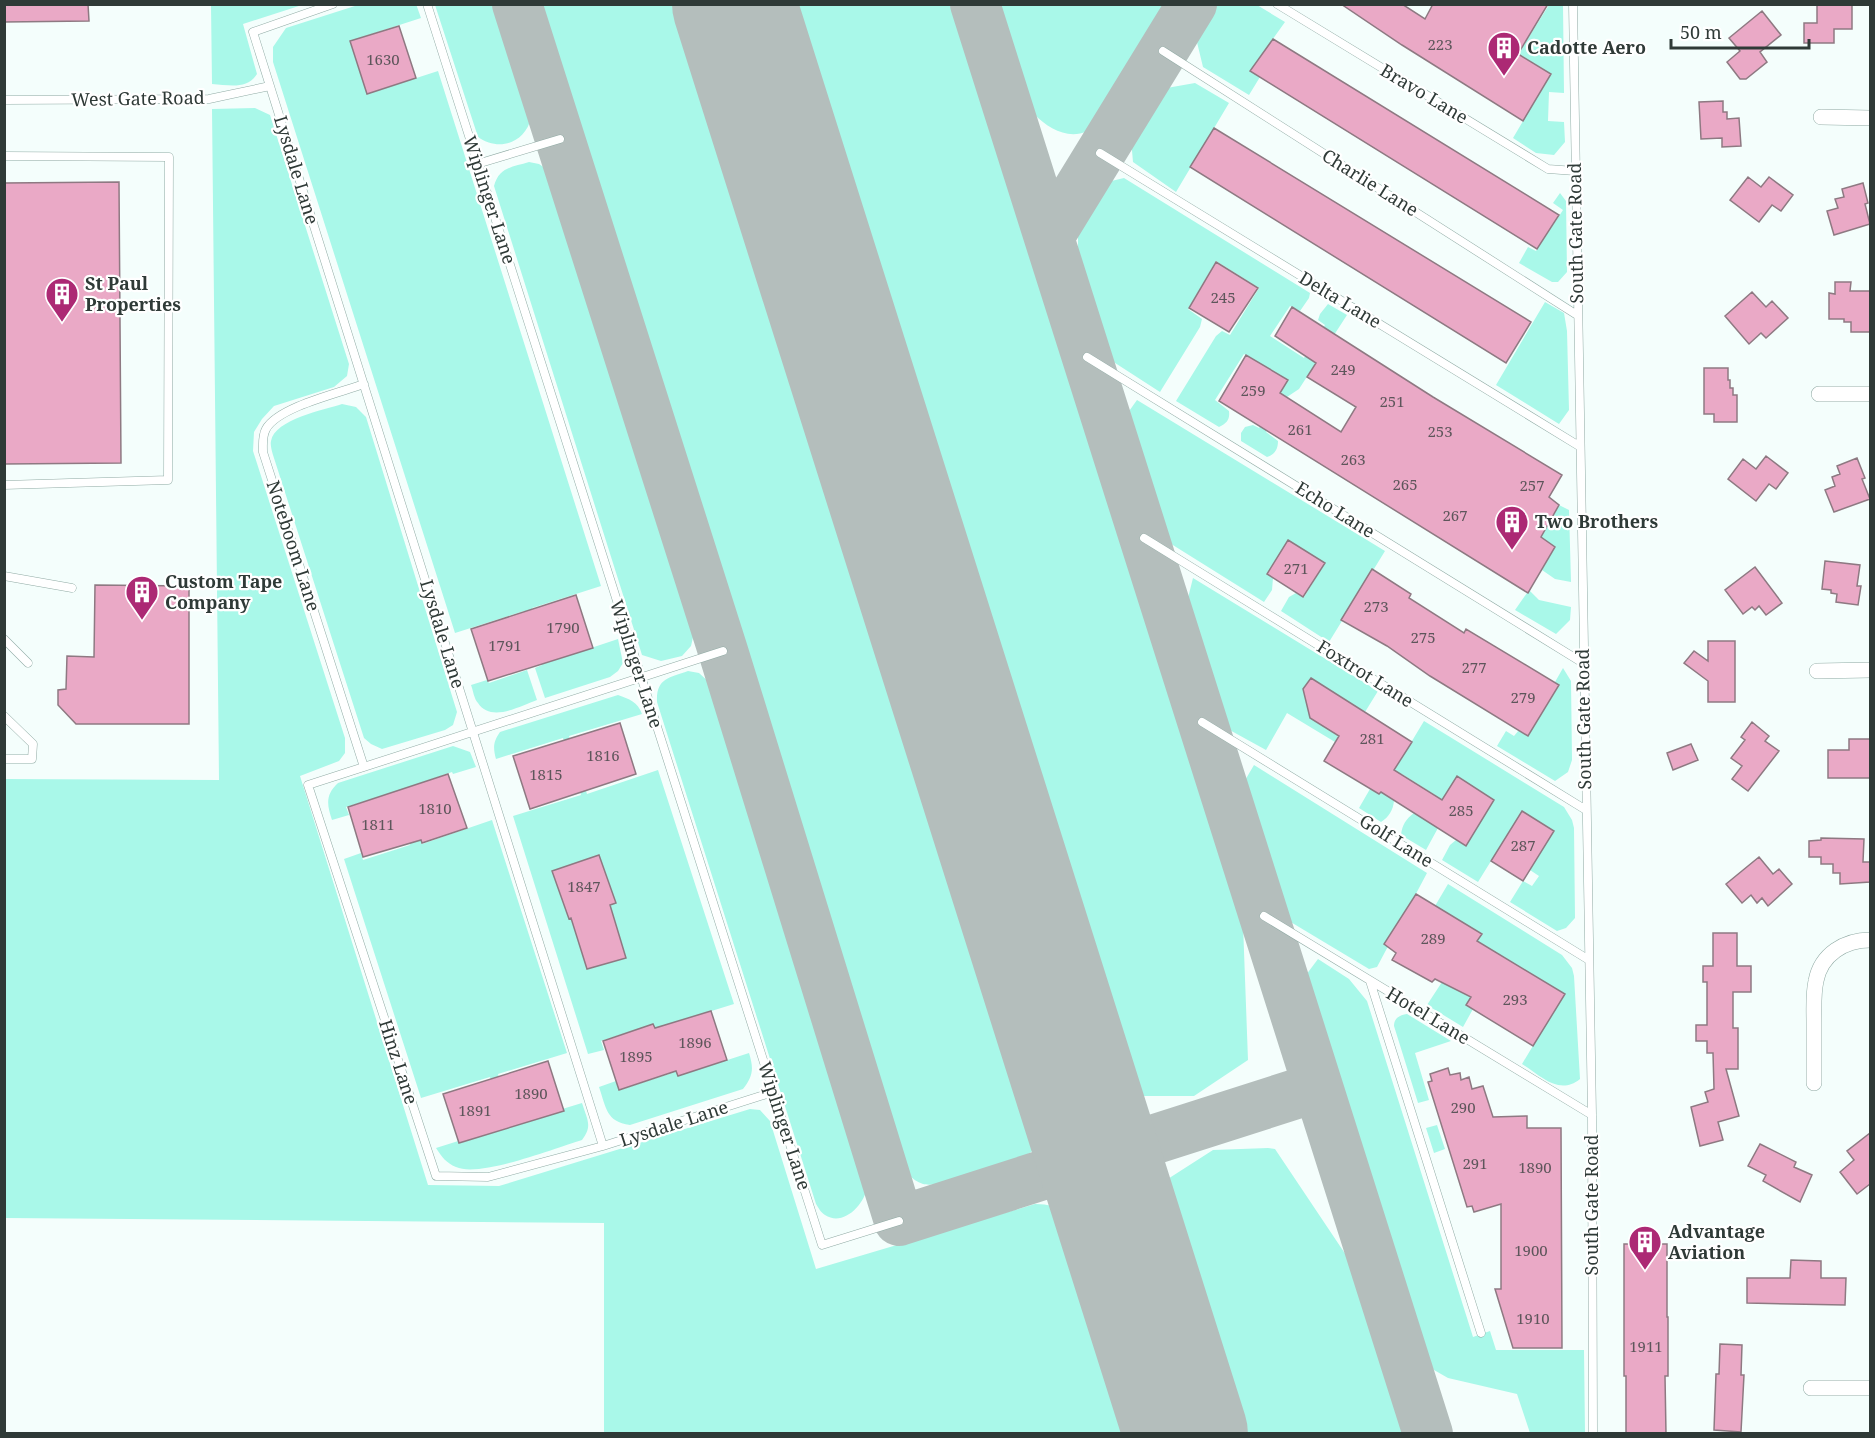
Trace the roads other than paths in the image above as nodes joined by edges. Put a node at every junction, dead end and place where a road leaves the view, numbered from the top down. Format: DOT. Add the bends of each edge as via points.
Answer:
graph roads {
  1 [pos="333,4"];
  2 [pos="427,4"];
  3 [pos="1277,4"];
  4 [pos="1573,4"];
  5 [pos="1163,51"];
  6 [pos="270,86"];
  7 [pos="4,100"];
  8 [pos="1821,117"];
  9 [pos="1870,118"];
  10 [pos="560,139"];
  11 [pos="1100,153"];
  12 [pos="4,156"];
  13 [pos="477,164"];
  14 [pos="1575,171"];
  15 [pos="1577,315"];
  16 [pos="1087,357"];
  17 [pos="363,384"];
  18 [pos="1819,394"];
  19 [pos="1870,394"];
  20 [pos="1580,446"];
  21 [pos="4,485"];
  22 [pos="1144,538"];
  23 [pos="4,576"];
  24 [pos="72,588"];
  25 [pos="4,639"];
  26 [pos="723,651"];
  27 [pos="27,663"];
  28 [pos="1583,663"];
  29 [pos="1870,670"];
  30 [pos="1817,671"];
  31 [pos="640,678"];
  32 [pos="4,716"];
  33 [pos="1202,722"];
  34 [pos="473,732"];
  35 [pos="4,759"];
  36 [pos="364,767"];
  37 [pos="1586,810"];
  38 [pos="1264,916"];
  39 [pos="1870,940"];
  40 [pos="1589,960"];
  41 [pos="1370,981"];
  42 [pos="1814,1083"];
  43 [pos="773,1092"];
  44 [pos="1592,1115"];
  45 [pos="603,1146"];
  46 [pos="899,1221"];
  47 [pos="1481,1333"];
  48 [pos="1811,1388"];
  49 [pos="1870,1388"];
  50 [pos="1593,1434"];
  1 -- 6 [label="lane, Lysdale Lane" via="253,32"];
  2 -- 13 [label="lane, Wiplinger Lane"];
  3 -- 14 [label="lane, Bravo Lane" via="1548,169"];
  4 -- 14 [label="lane, South Gate Road"];
  5 -- 15 [label="lane, Charlie Lane"];
  6 -- 7 [label="lane, West Gate Road" via="209,99"];
  6 -- 17 [label="lane, Lysdale Lane"];
  8 -- 9 [label="street"];
  10 -- 13 [label="lane"];
  11 -- 20 [label="lane, Delta Lane"];
  12 -- 21 [label="lane" via="169,158 168,480"];
  13 -- 31 [label="lane, Wiplinger Lane"];
  14 -- 15 [label="lane, South Gate Road"];
  15 -- 20 [label="lane, South Gate Road"];
  16 -- 28 [label="lane, Echo Lane"];
  17 -- 34 [label="lane, Lysdale Lane"];
  17 -- 36 [label="lane, Noteboom Lane" via="284,412 266,428 263,452"];
  18 -- 19 [label="street"];
  20 -- 28 [label="lane, South Gate Road"];
  22 -- 37 [label="lane, Foxtrot Lane"];
  23 -- 24 [label="lane"];
  25 -- 27 [label="lane"];
  26 -- 31 [label="lane"];
  28 -- 37 [label="lane, South Gate Road"];
  29 -- 30 [label="street"];
  31 -- 34 [label="lane"];
  31 -- 43 [label="lane, Wiplinger Lane"];
  32 -- 35 [label="lane" via="33,744 32,759"];
  33 -- 40 [label="lane, Golf Lane"];
  34 -- 36 [label="lane"];
  34 -- 45 [label="lane, Lysdale Lane"];
  36 -- 45 [label="lane, Hinz Lane" via="308,785 436,1176 488,1177"];
  37 -- 40 [label="lane, South Gate Road"];
  38 -- 41 [label="lane, Hotel Lane"];
  39 -- 42 [label="street" via="1837,948 1819,970 1815,991"];
  40 -- 44 [label="lane, South Gate Road"];
  41 -- 44 [label="lane, Hotel Lane"];
  41 -- 47 [label="lane"];
  43 -- 45 [label="lane, Lysdale Lane"];
  43 -- 46 [label="lane, Wiplinger Lane" via="822,1245"];
  44 -- 50 [label="lane, South Gate Road"];
  48 -- 49 [label="street"];
}
